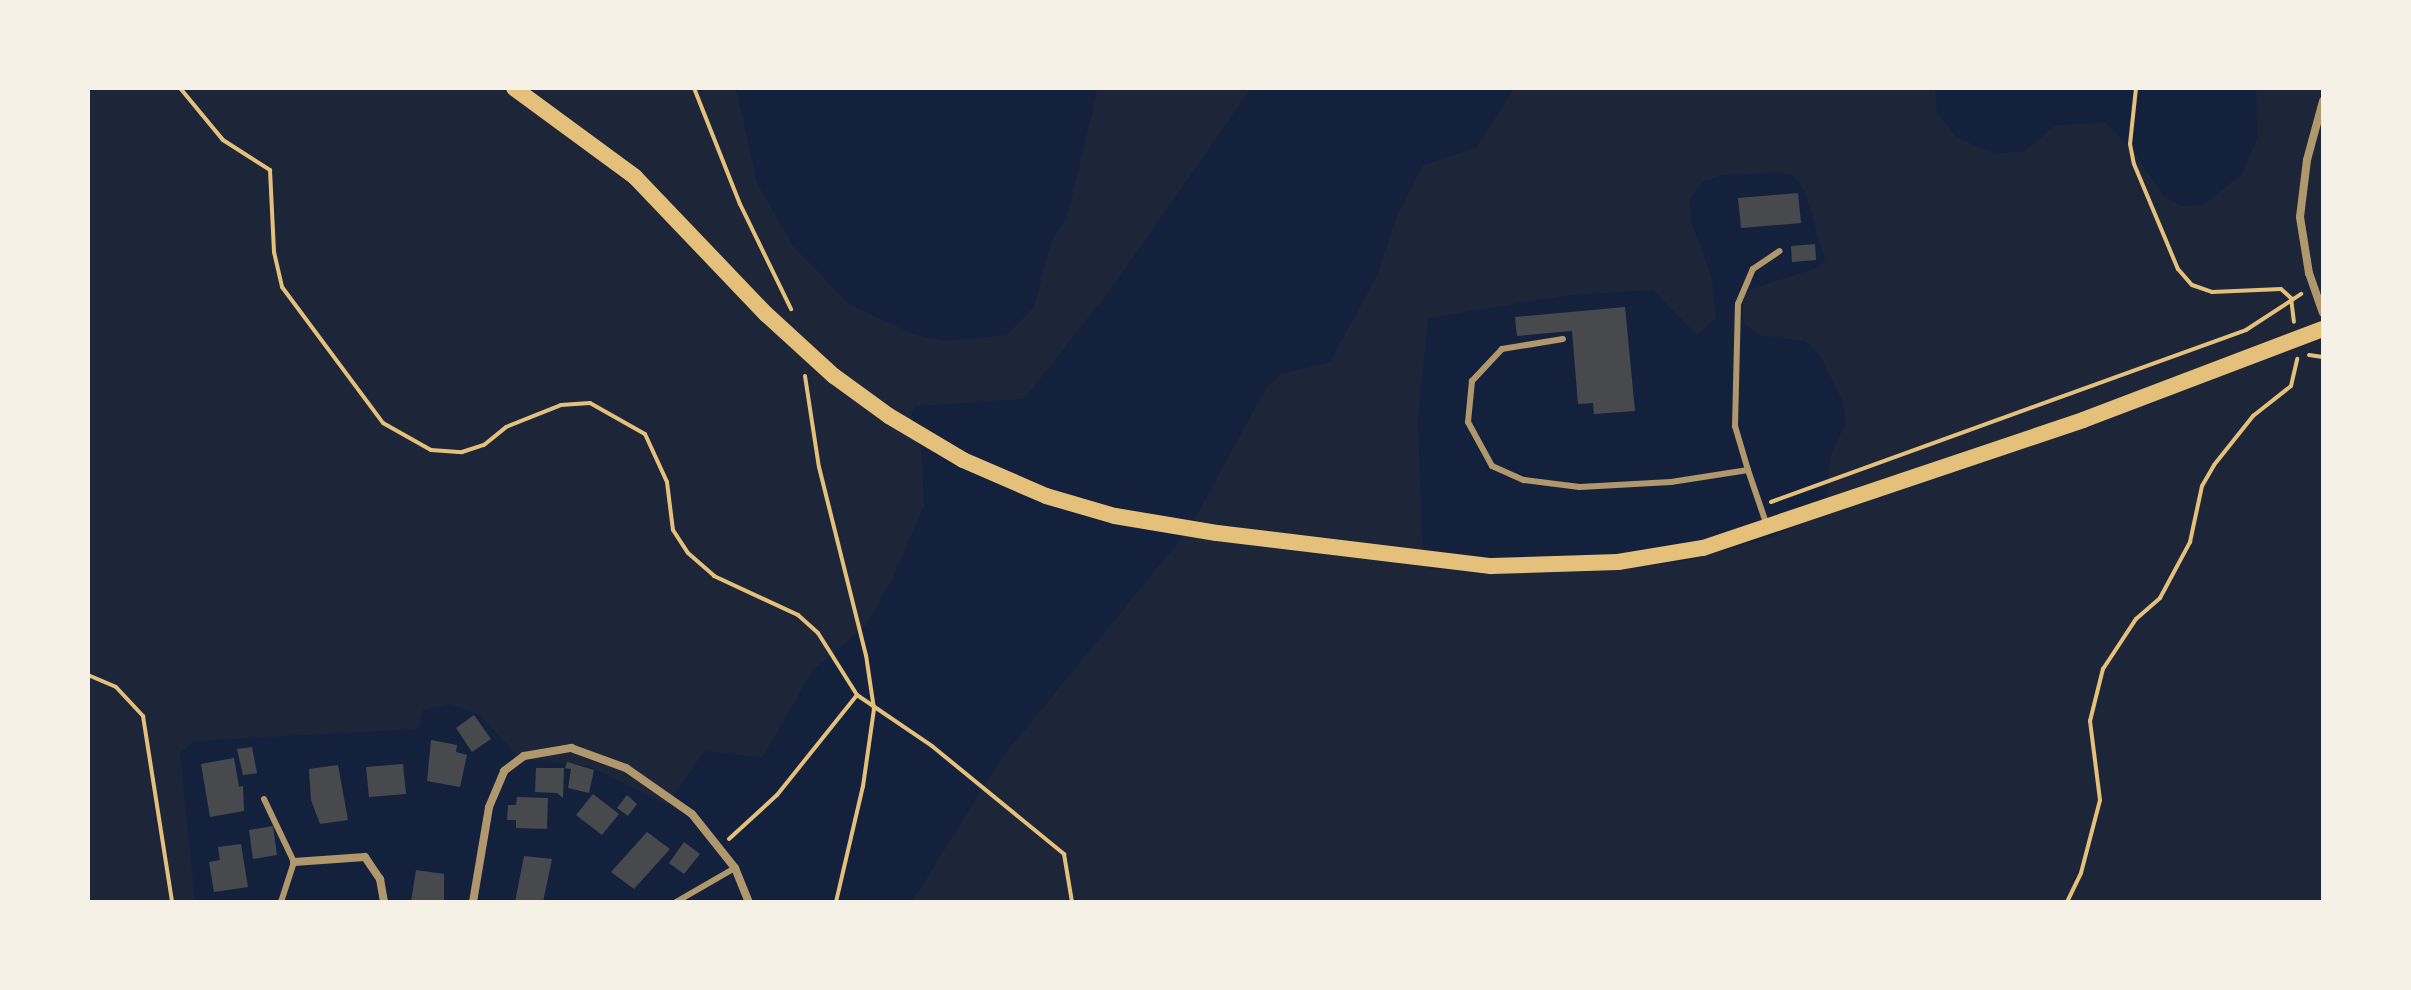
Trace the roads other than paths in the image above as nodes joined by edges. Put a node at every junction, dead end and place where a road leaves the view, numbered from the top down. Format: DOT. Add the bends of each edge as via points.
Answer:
graph roads {
  1 [pos="514,88"];
  2 [pos="2323,101"];
  3 [pos="1780,251"];
  4 [pos="2323,313"];
  5 [pos="2323,329"];
  6 [pos="1563,339"];
  7 [pos="1748,470"];
  8 [pos="1768,530"];
  9 [pos="264,799"];
  10 [pos="294,862"];
  11 [pos="735,868"];
  12 [pos="281,902"];
  13 [pos="384,902"];
  14 [pos="473,902"];
  15 [pos="676,902"];
  16 [pos="749,902"];
  1 -- 8 [label="main road" via="635,177 804,350 889,416 963,460 1046,496 1115,516 1491,566 1618,562"];
  2 -- 4 [label="street" via="2300,202 2302,245"];
  3 -- 7 [label="lane" via="1753,269 1738,304 1735,426"];
  5 -- 8 [label="main road"];
  6 -- 7 [label="lane" via="1502,349 1472,381 1468,422 1483,455 1499,472 1580,487 1671,482"];
  7 -- 8 [label="lane"];
  9 -- 10 [label="lane"];
  10 -- 12 [label="lane"];
  10 -- 13 [label="street" via="365,857 380,879"];
  11 -- 14 [label="street" via="692,814 626,768 571,748 543,750 504,771 489,807"];
  11 -- 15 [label="lane"];
  11 -- 16 [label="street"];
}
